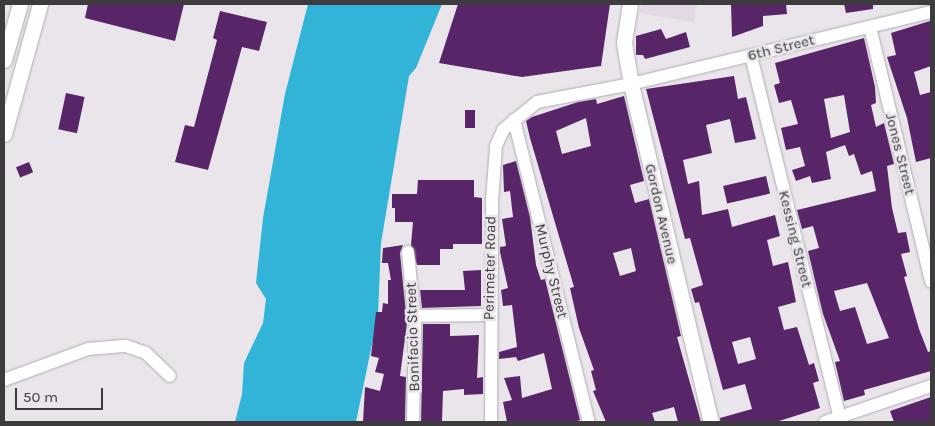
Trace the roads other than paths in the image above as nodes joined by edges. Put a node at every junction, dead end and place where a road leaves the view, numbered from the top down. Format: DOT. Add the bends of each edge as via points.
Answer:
graph roads {
  1 [pos="20,4"];
  2 [pos="40,4"];
  3 [pos="630,4"];
  4 [pos="931,12"];
  5 [pos="870,27"];
  6 [pos="751,56"];
  7 [pos="4,60"];
  8 [pos="631,84"];
  9 [pos="537,102"];
  10 [pos="514,120"];
  11 [pos="4,134"];
  12 [pos="408,252"];
  13 [pos="931,282"];
  14 [pos="489,315"];
  15 [pos="415,316"];
  16 [pos="170,376"];
  17 [pos="4,380"];
  18 [pos="931,386"];
  19 [pos="840,420"];
  20 [pos="413,422"];
  21 [pos="491,422"];
  22 [pos="588,422"];
  23 [pos="712,422"];
  24 [pos="825,422"];
  1 -- 7 [label="main road"];
  2 -- 11 [label="main road"];
  3 -- 8 [label="main road, Gordon Avenue" via="624,43"];
  4 -- 5 [label="street, 6th Street"];
  5 -- 6 [label="street, 6th Street"];
  5 -- 13 [label="street, Jones Street"];
  6 -- 8 [label="street, 6th Street"];
  6 -- 19 [label="street, Kessing Street"];
  8 -- 9 [label="street, 6th Street"];
  8 -- 23 [label="main road, Gordon Avenue"];
  9 -- 10 [label="street, Perimeter Road"];
  10 -- 14 [label="street, Perimeter Road" via="500,133 496,146"];
  10 -- 22 [label="street, Murphy Street"];
  12 -- 15 [label="street, Bonifacio Street"];
  14 -- 15 [label="street"];
  14 -- 21 [label="street, Perimeter Road"];
  15 -- 20 [label="street, Bonifacio Street"];
  16 -- 17 [label="street" via="146,353 126,346 88,348"];
  18 -- 19 [label="street"];
  19 -- 24 [label="street"];
}
